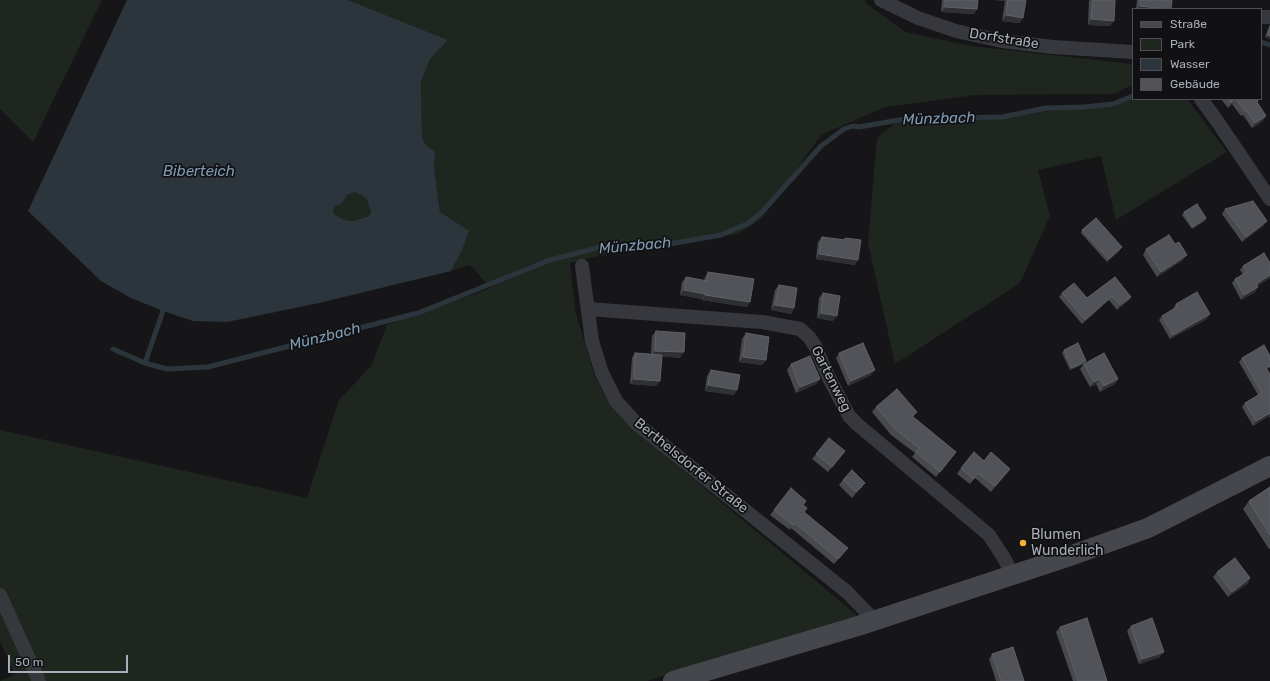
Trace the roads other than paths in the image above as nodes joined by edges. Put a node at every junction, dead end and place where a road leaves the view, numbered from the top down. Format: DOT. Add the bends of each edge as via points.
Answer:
graph roads {
  1 [pos="881,0"];
  2 [pos="1132,52"];
  3 [pos="1202,100"];
  4 [pos="1270,199"];
  5 [pos="582,266"];
  6 [pos="588,310"];
  7 [pos="1270,466"];
  8 [pos="1013,576"];
  9 [pos="0,595"];
  10 [pos="874,621"];
  11 [pos="39,681"];
  12 [pos="672,681"];
  1 -- 2 [label="street, Dorfstraße" via="918,18 956,31 1002,41"];
  3 -- 4 [label="street"];
  5 -- 6 [label="street, Berthelsdorfer Straße"];
  6 -- 8 [label="street, Gartenweg" via="762,322 800,329 815,346 849,416 989,535"];
  6 -- 10 [label="street, Berthelsdorfer Straße" via="592,341 602,373 616,401 636,424 847,592"];
  7 -- 8 [label="street" via="1148,528"];
  8 -- 10 [label="street"];
  9 -- 11 [label="street"];
  10 -- 12 [label="street"];
}
